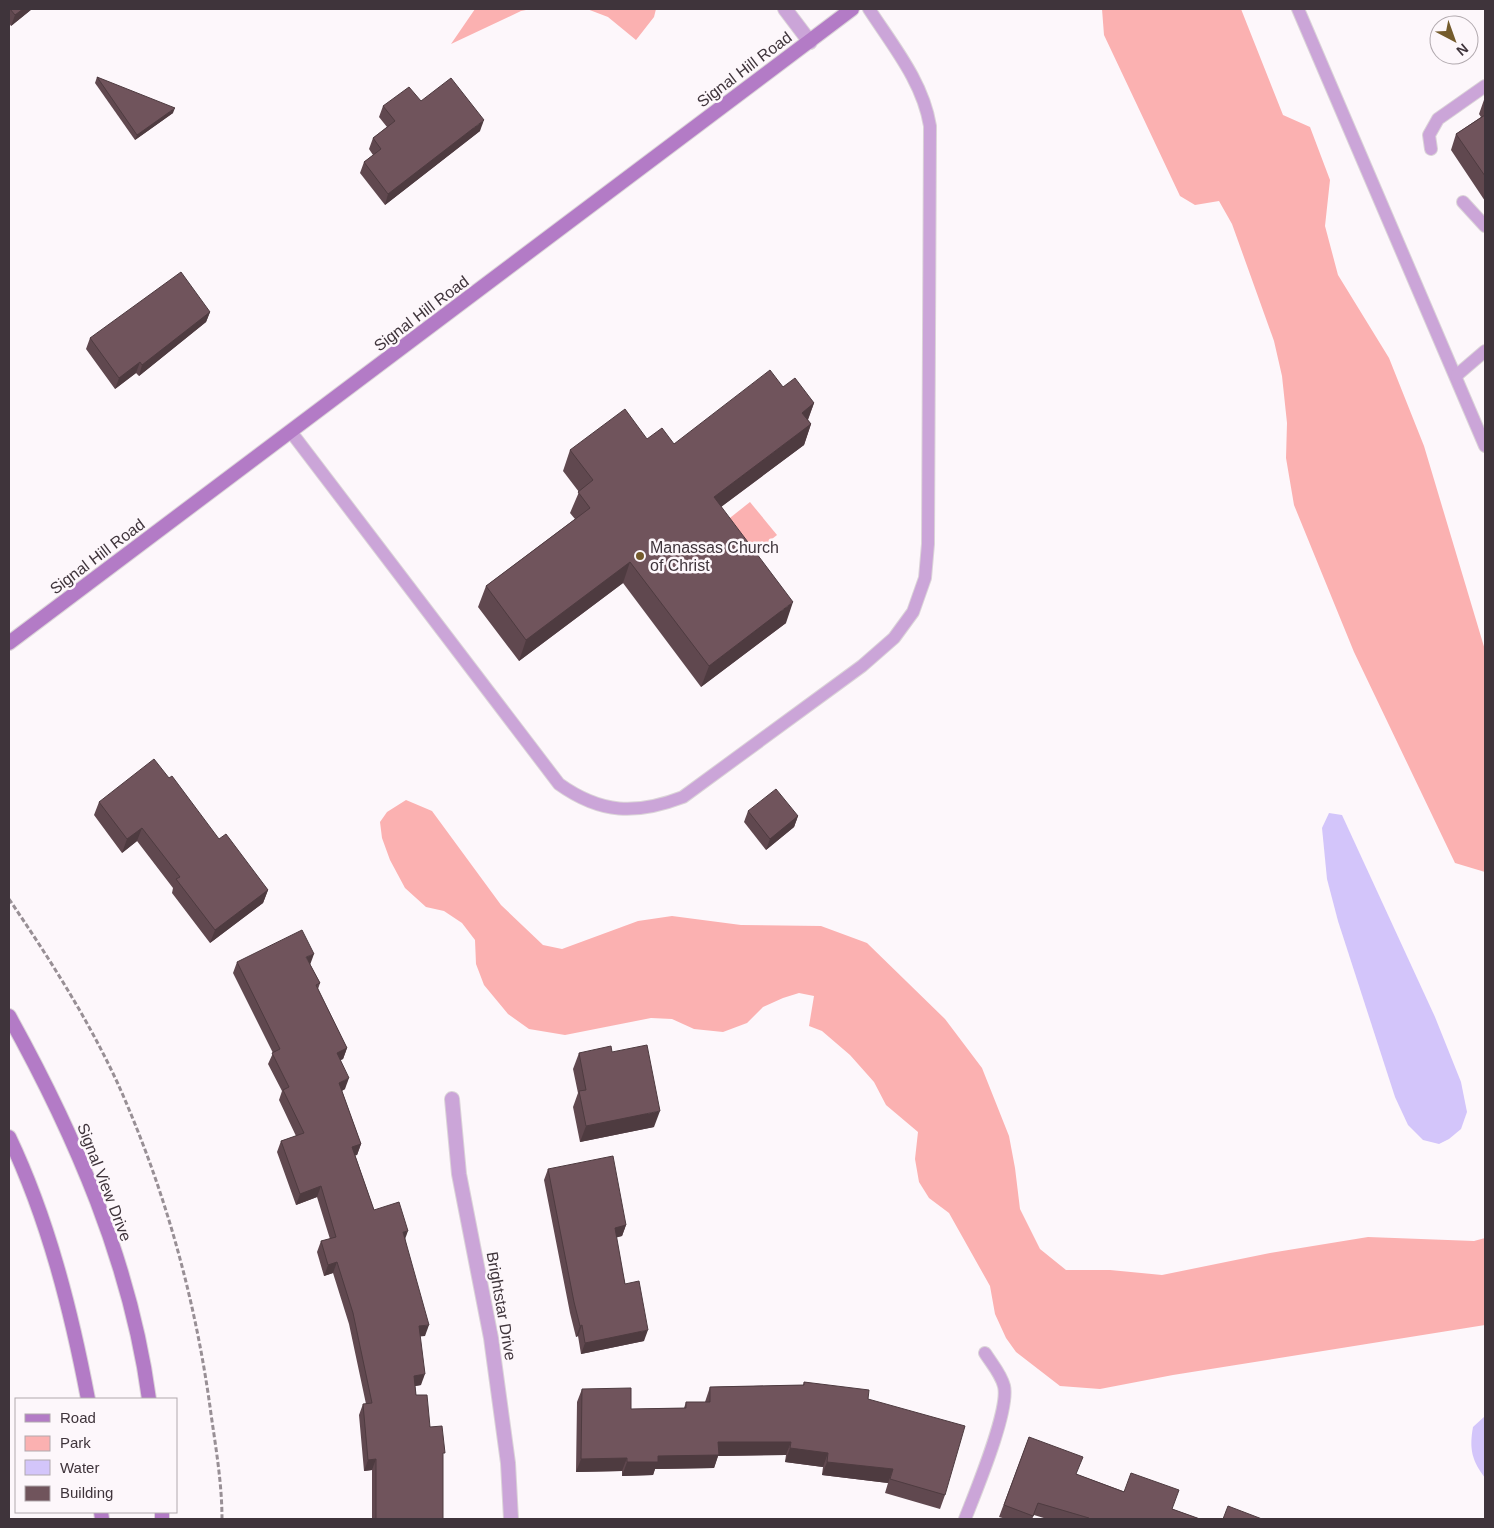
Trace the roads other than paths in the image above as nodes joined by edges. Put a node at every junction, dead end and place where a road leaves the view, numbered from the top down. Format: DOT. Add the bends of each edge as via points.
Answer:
graph roads {
  1 [pos="785,9"];
  2 [pos="852,9"];
  3 [pos="869,9"];
  4 [pos="1298,9"];
  5 [pos="810,42"];
  6 [pos="1485,86"];
  7 [pos="1431,149"];
  8 [pos="1463,202"];
  9 [pos="1485,226"];
  10 [pos="1485,351"];
  11 [pos="1457,375"];
  12 [pos="291,432"];
  13 [pos="1485,446"];
  14 [pos="9,642"];
  15 [pos="9,1016"];
  16 [pos="452,1099"];
  17 [pos="9,1137"];
  18 [pos="985,1353"];
  19 [pos="88,1398"];
  20 [pos="150,1398"];
  21 [pos="511,1519"];
  22 [pos="965,1519"];
  1 -- 5 [label="street"];
  2 -- 5 [label="main road, Signal Hill Road"];
  3 -- 12 [label="lane" via="920,89 930,126 928,534 925,578 913,612 894,638 862,666 683,798 656,808 633,810 599,806 559,784"];
  4 -- 11 [label="lane"];
  5 -- 12 [label="main road, Signal Hill Road"];
  6 -- 7 [label="lane" via="1438,119 1429,135"];
  8 -- 9 [label="lane"];
  10 -- 11 [label="lane"];
  11 -- 13 [label="lane"];
  12 -- 14 [label="main road, Signal Hill Road"];
  15 -- 20 [label="main road, Signal View Drive" via="55,1104 103,1216 126,1294"];
  16 -- 21 [label="street, Brightstar Drive" via="459,1174 491,1338 508,1463"];
  17 -- 19 [label="main road" via="54,1257 76,1336"];
  18 -- 22 [label="lane" via="1005,1388 1003,1408"];
}
